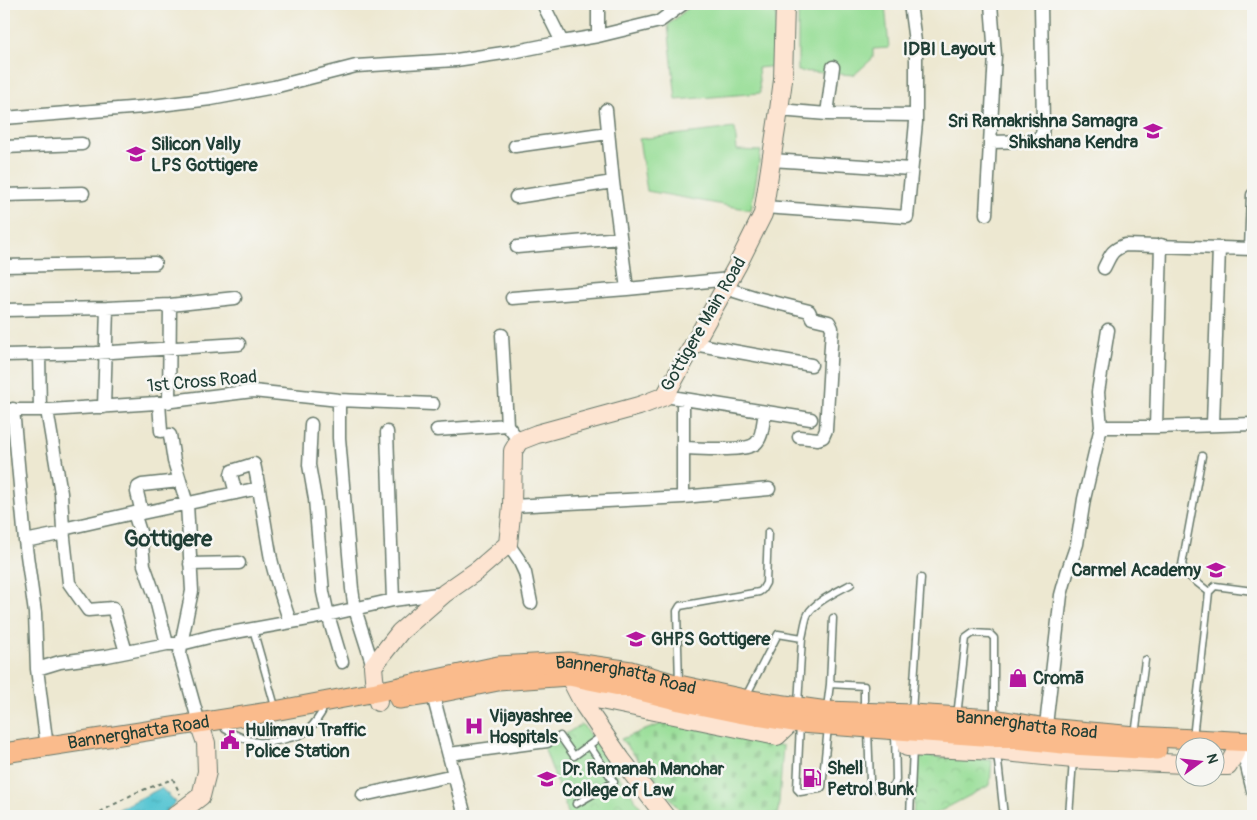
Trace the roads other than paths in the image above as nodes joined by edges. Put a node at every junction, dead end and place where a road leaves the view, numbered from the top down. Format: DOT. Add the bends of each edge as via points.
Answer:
graph roads {
  1 [pos="543,4"];
  2 [pos="598,4"];
  3 [pos="683,4"];
  4 [pos="785,4"];
  5 [pos="910,4"];
  6 [pos="991,4"];
  7 [pos="1041,4"];
  8 [pos="598,36"];
  9 [pos="562,42"];
  10 [pos="832,67"];
  11 [pos="606,110"];
  12 [pos="779,110"];
  13 [pos="827,114"];
  14 [pos="916,115"];
  15 [pos="4,118"];
  16 [pos="608,133"];
  17 [pos="990,142"];
  18 [pos="82,144"];
  19 [pos="4,146"];
  20 [pos="515,146"];
  21 [pos="771,160"];
  22 [pos="911,169"];
  23 [pos="613,182"];
  24 [pos="82,193"];
  25 [pos="4,195"];
  26 [pos="1253,195"];
  27 [pos="516,197"];
  28 [pos="764,207"];
  29 [pos="986,214"];
  30 [pos="620,238"];
  31 [pos="1162,246"];
  32 [pos="517,247"];
  33 [pos="1219,248"];
  34 [pos="1252,249"];
  35 [pos="156,262"];
  36 [pos="4,266"];
  37 [pos="1104,268"];
  38 [pos="728,284"];
  39 [pos="627,289"];
  40 [pos="235,298"];
  41 [pos="512,298"];
  42 [pos="170,305"];
  43 [pos="107,308"];
  44 [pos="4,310"];
  45 [pos="1108,330"];
  46 [pos="502,335"];
  47 [pos="239,344"];
  48 [pos="694,344"];
  49 [pos="169,348"];
  50 [pos="105,352"];
  51 [pos="39,354"];
  52 [pos="4,355"];
  53 [pos="811,365"];
  54 [pos="665,396"];
  55 [pos="683,399"];
  56 [pos="339,400"];
  57 [pos="164,402"];
  58 [pos="433,404"];
  59 [pos="104,407"];
  60 [pos="8,409"];
  61 [pos="44,410"];
  62 [pos="764,412"];
  63 [pos="811,419"];
  64 [pos="311,424"];
  65 [pos="1213,424"];
  66 [pos="1253,424"];
  67 [pos="507,425"];
  68 [pos="1101,427"];
  69 [pos="1156,427"];
  70 [pos="437,430"];
  71 [pos="387,432"];
  72 [pos="799,437"];
  73 [pos="519,441"];
  74 [pos="683,448"];
  75 [pos="1202,456"];
  76 [pos="179,481"];
  77 [pos="259,488"];
  78 [pos="769,489"];
  79 [pos="236,493"];
  80 [pos="683,497"];
  81 [pos="187,504"];
  82 [pos="512,506"];
  83 [pos="138,513"];
  84 [pos="64,531"];
  85 [pos="768,532"];
  86 [pos="25,541"];
  87 [pos="508,544"];
  88 [pos="240,563"];
  89 [pos="190,564"];
  90 [pos="920,578"];
  91 [pos="852,584"];
  92 [pos="1253,591"];
  93 [pos="1209,592"];
  94 [pos="445,593"];
  95 [pos="393,600"];
  96 [pos="531,603"];
  97 [pos="355,609"];
  98 [pos="328,615"];
  99 [pos="833,618"];
  100 [pos="290,622"];
  101 [pos="253,629"];
  102 [pos="802,638"];
  103 [pos="167,644"];
  104 [pos="181,644"];
  105 [pos="126,652"];
  106 [pos="1145,660"];
  107 [pos="342,662"];
  108 [pos="373,666"];
  109 [pos="37,669"];
  110 [pos="574,672"];
  111 [pos="830,684"];
  112 [pos="679,685"];
  113 [pos="431,687"];
  114 [pos="377,697"];
  115 [pos="744,699"];
  116 [pos="276,711"];
  117 [pos="912,714"];
  118 [pos="797,717"];
  119 [pos="957,717"];
  120 [pos="827,718"];
  121 [pos="866,720"];
  122 [pos="201,728"];
  123 [pos="899,730"];
  124 [pos="604,734"];
  125 [pos="1045,735"];
  126 [pos="560,736"];
  127 [pos="995,736"];
  128 [pos="1134,736"];
  129 [pos="1190,738"];
  130 [pos="547,741"];
  131 [pos="1174,743"];
  132 [pos="589,745"];
  133 [pos="1174,746"];
  134 [pos="47,747"];
  135 [pos="913,747"];
  136 [pos="1224,747"];
  137 [pos="1246,749"];
  138 [pos="1224,751"];
  139 [pos="1072,752"];
  140 [pos="4,753"];
  141 [pos="449,754"];
  142 [pos="1174,763"];
  143 [pos="4,765"];
  144 [pos="1224,766"];
  145 [pos="454,775"];
  146 [pos="877,788"];
  147 [pos="890,788"];
  148 [pos="1253,791"];
  149 [pos="363,795"];
  150 [pos="576,804"];
  151 [pos="181,812"];
  152 [pos="466,816"];
  153 [pos="665,816"];
  154 [pos="910,816"];
  155 [pos="1004,816"];
  156 [pos="1068,816"];
  1 -- 9 [label="street"];
  2 -- 8 [label="street"];
  3 -- 8 [label="street" via="660,21"];
  4 -- 12 [label="street, Gottigere Main Road"];
  5 -- 14 [label="street" via="916,49"];
  6 -- 17 [label="street" via="995,56"];
  7 -- 17 [label="street" via="1042,135 1034,141"];
  8 -- 9 [label="street"];
  9 -- 15 [label="street" via="456,60 356,66 211,100"];
  10 -- 13 [label="street"];
  11 -- 16 [label="street"];
  12 -- 13 [label="street"];
  12 -- 21 [label="street, Gottigere Main Road"];
  13 -- 14 [label="street"];
  14 -- 22 [label="street"];
  16 -- 20 [label="street"];
  16 -- 23 [label="street"];
  17 -- 29 [label="street"];
  18 -- 19 [label="street"];
  21 -- 22 [label="street"];
  21 -- 28 [label="street, Gottigere Main Road"];
  22 -- 28 [label="street" via="907,217"];
  23 -- 27 [label="street"];
  23 -- 30 [label="street"];
  24 -- 25 [label="street"];
  26 -- 34 [label="street"];
  28 -- 38 [label="street, Gottigere Main Road"];
  30 -- 32 [label="street"];
  30 -- 39 [label="street"];
  31 -- 33 [label="street"];
  31 -- 37 [label="street" via="1125,245 1116,248"];
  31 -- 69 [label="street"];
  33 -- 34 [label="street"];
  33 -- 65 [label="street"];
  35 -- 36 [label="street"];
  38 -- 39 [label="street"];
  38 -- 48 [label="street, Gottigere Main Road"];
  38 -- 72 [label="street" via="757,298 809,311 812,318 829,322 832,328 826,430 818,439"];
  39 -- 41 [label="street"];
  40 -- 42 [label="street"];
  42 -- 43 [label="street"];
  42 -- 49 [label="street"];
  43 -- 44 [label="street"];
  43 -- 50 [label="street"];
  45 -- 68 [label="street" via="1098,392"];
  46 -- 67 [label="street"];
  47 -- 49 [label="street"];
  48 -- 53 [label="street"];
  48 -- 54 [label="street, Gottigere Main Road"];
  49 -- 50 [label="street"];
  49 -- 57 [label="street"];
  50 -- 51 [label="street"];
  50 -- 59 [label="street"];
  51 -- 52 [label="street"];
  51 -- 61 [label="street"];
  54 -- 55 [label="street"];
  54 -- 73 [label="street, Gottigere Main Road"];
  55 -- 62 [label="street"];
  55 -- 74 [label="street"];
  56 -- 57 [label="street, 1st Cross Road" via="253,392"];
  56 -- 58 [label="street, 1st Cross Road"];
  56 -- 97 [label="street" via="339,438"];
  57 -- 59 [label="street, 1st Cross Road"];
  57 -- 76 [label="street" via="165,433"];
  59 -- 61 [label="street, 1st Cross Road"];
  60 -- 61 [label="street, 1st Cross Road"];
  60 -- 86 [label="street"];
  61 -- 84 [label="street" via="61,493"];
  62 -- 63 [label="street"];
  62 -- 74 [label="street" via="756,445 734,449"];
  64 -- 98 [label="street" via="309,465"];
  65 -- 66 [label="street"];
  65 -- 69 [label="street"];
  67 -- 70 [label="street"];
  67 -- 73 [label="street"];
  68 -- 69 [label="street"];
  68 -- 125 [label="street" via="1077,544 1061,595"];
  71 -- 95 [label="street"];
  73 -- 82 [label="street" via="513,451"];
  74 -- 80 [label="street"];
  75 -- 93 [label="lane" via="1182,565 1190,577"];
  76 -- 81 [label="street"];
  76 -- 83 [label="street" via="138,487"];
  77 -- 79 [label="street"];
  77 -- 79 [label="street" via="254,464 232,470"];
  77 -- 100 [label="street" via="271,559"];
  78 -- 80 [label="street"];
  79 -- 81 [label="street"];
  80 -- 82 [label="street"];
  81 -- 83 [label="street"];
  81 -- 89 [label="street"];
  82 -- 87 [label="street"];
  83 -- 84 [label="street"];
  83 -- 103 [label="street" via="144,565"];
  84 -- 86 [label="street"];
  84 -- 105 [label="street" via="69,583 88,610 113,608"];
  85 -- 112 [label="lane" via="766,583 762,590 680,606 677,611"];
  86 -- 109 [label="street" via="35,613"];
  87 -- 94 [label="street"];
  87 -- 96 [label="street" via="525,573"];
  88 -- 89 [label="street"];
  89 -- 104 [label="street" via="192,591"];
  90 -- 117 [label="lane"];
  91 -- 102 [label="lane" via="819,602 808,614"];
  92 -- 93 [label="lane" via="1215,586"];
  93 -- 129 [label="lane"];
  94 -- 95 [label="street"];
  94 -- 108 [label="street" via="400,632"];
  95 -- 97 [label="street"];
  97 -- 98 [label="street"];
  97 -- 108 [label="street"];
  98 -- 100 [label="street"];
  98 -- 107 [label="street"];
  99 -- 111 [label="lane"];
  100 -- 101 [label="street"];
  101 -- 104 [label="street"];
  101 -- 116 [label="lane"];
  102 -- 115 [label="lane" via="778,634"];
  102 -- 118 [label="lane"];
  103 -- 104 [label="street"];
  103 -- 105 [label="street"];
  104 -- 122 [label="street" via="180,655"];
  105 -- 109 [label="street" via="60,662"];
  106 -- 128 [label="lane"];
  108 -- 114 [label="street"];
  109 -- 134 [label="street"];
  110 -- 112 [label="main road, Bannerghatta Road" via="631,671"];
  110 -- 113 [label="main road, Bannerghatta Road" via="498,666"];
  110 -- 118 [label="main road" via="738,713"];
  110 -- 124 [label="street" via="584,705"];
  111 -- 120 [label="lane"];
  111 -- 121 [label="lane" via="864,686"];
  112 -- 115 [label="main road, Bannerghatta Road"];
  113 -- 114 [label="main road, Bannerghatta Road"];
  113 -- 141 [label="street"];
  114 -- 116 [label="main road, Bannerghatta Road"];
  114 -- 122 [label="main road, Bannerghatta Road" via="322,712 225,729"];
  115 -- 118 [label="main road, Bannerghatta Road"];
  116 -- 122 [label="main road, Bannerghatta Road"];
  117 -- 119 [label="main road, Bannerghatta Road"];
  117 -- 121 [label="main road, Bannerghatta Road"];
  118 -- 120 [label="main road, Bannerghatta Road"];
  118 -- 120 [label="lane" via="797,789 802,792 822,787"];
  119 -- 127 [label="main road, Bannerghatta Road"];
  119 -- 127 [label="lane" via="966,638 973,633 990,634 994,638"];
  120 -- 121 [label="main road, Bannerghatta Road"];
  121 -- 123 [label="main road"];
  121 -- 146 [label="lane" via="870,781"];
  122 -- 134 [label="main road, Bannerghatta Road"];
  122 -- 143 [label="main road, Bannerghatta Road"];
  122 -- 151 [label="street" via="206,743 208,772 201,796"];
  123 -- 127 [label="main road"];
  123 -- 135 [label="street" via="907,747"];
  123 -- 147 [label="lane" via="896,780"];
  124 -- 132 [label="lane"];
  124 -- 153 [label="street"];
  125 -- 127 [label="main road, Bannerghatta Road"];
  125 -- 128 [label="main road, Bannerghatta Road"];
  125 -- 139 [label="main road"];
  126 -- 132 [label="lane" via="574,756"];
  127 -- 135 [label="street"];
  127 -- 139 [label="street"];
  127 -- 155 [label="lane"];
  128 -- 131 [label="main road, Bannerghatta Road"];
  130 -- 141 [label="street"];
  132 -- 150 [label="lane" via="614,782"];
  133 -- 139 [label="main road"];
  134 -- 140 [label="main road, Bannerghatta Road"];
  135 -- 154 [label="lane"];
  136 -- 137 [label="main road, Bannerghatta Road"];
  137 -- 138 [label="main road"];
  137 -- 144 [label="street"];
  137 -- 148 [label="street"];
  139 -- 142 [label="street"];
  139 -- 156 [label="lane"];
  141 -- 145 [label="street"];
  145 -- 149 [label="street"];
  145 -- 152 [label="street"];
}
